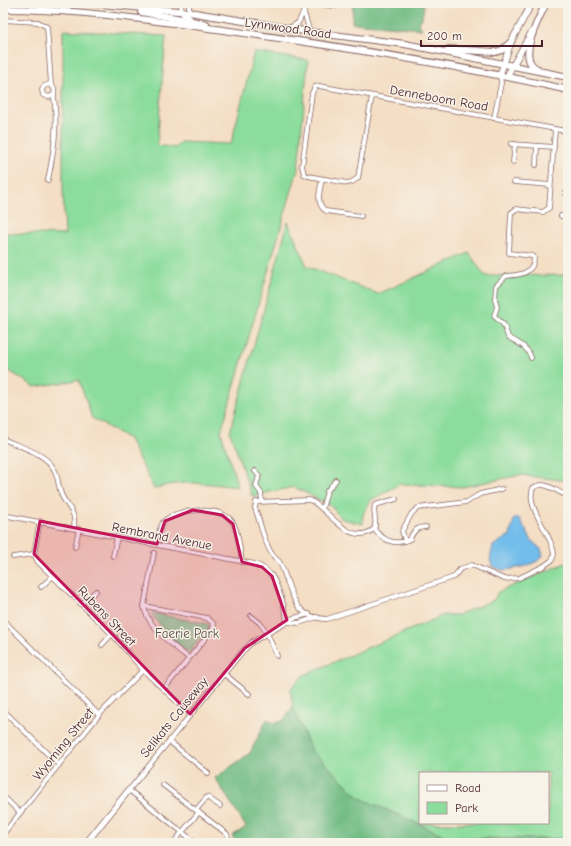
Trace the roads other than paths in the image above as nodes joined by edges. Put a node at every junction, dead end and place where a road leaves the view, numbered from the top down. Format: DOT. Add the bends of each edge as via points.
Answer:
graph roads {
  1 [pos="90,3"];
  2 [pos="181,3"];
  3 [pos="189,3"];
  4 [pos="300,3"];
  5 [pos="323,3"];
  6 [pos="339,3"];
  7 [pos="532,3"];
  8 [pos="546,3"];
  9 [pos="100,4"];
  10 [pos="3,9"];
  11 [pos="181,12"];
  12 [pos="303,13"];
  13 [pos="3,20"];
  14 [pos="186,20"];
  15 [pos="287,29"];
  16 [pos="310,32"];
  17 [pos="511,42"];
  18 [pos="405,44"];
  19 [pos="503,63"];
  20 [pos="513,66"];
  21 [pos="546,72"];
  22 [pos="500,75"];
  23 [pos="507,76"];
  24 [pos="568,77"];
  25 [pos="501,83"];
  26 [pos="51,85"];
  27 [pos="568,90"];
  28 [pos="53,95"];
  29 [pos="372,96"];
  30 [pos="494,118"];
  31 [pos="555,129"];
  32 [pos="568,139"];
  33 [pos="537,146"];
  34 [pos="554,147"];
  35 [pos="513,162"];
  36 [pos="536,165"];
  37 [pos="322,179"];
  38 [pos="48,180"];
  39 [pos="514,182"];
  40 [pos="550,185"];
  41 [pos="361,216"];
  42 [pos="561,216"];
  43 [pos="568,217"];
  44 [pos="531,358"];
  45 [pos="3,439"];
  46 [pos="256,471"];
  47 [pos="336,480"];
  48 [pos="502,489"];
  49 [pos="568,495"];
  50 [pos="396,499"];
  51 [pos="262,501"];
  52 [pos="322,509"];
  53 [pos="3,515"];
  54 [pos="40,521"];
  55 [pos="426,527"];
  56 [pos="74,528"];
  57 [pos="79,529"];
  58 [pos="374,529"];
  59 [pos="117,537"];
  60 [pos="405,541"];
  61 [pos="157,544"];
  62 [pos="75,547"];
  63 [pos="154,553"];
  64 [pos="34,554"];
  65 [pos="113,556"];
  66 [pos="13,557"];
  67 [pos="242,562"];
  68 [pos="53,576"];
  69 [pos="41,587"];
  70 [pos="96,591"];
  71 [pos="82,604"];
  72 [pos="144,606"];
  73 [pos="309,614"];
  74 [pos="250,616"];
  75 [pos="316,617"];
  76 [pos="287,619"];
  77 [pos="3,620"];
  78 [pos="267,633"];
  79 [pos="112,634"];
  80 [pos="102,645"];
  81 [pos="277,656"];
  82 [pos="189,658"];
  83 [pos="143,670"];
  84 [pos="223,673"];
  85 [pos="164,689"];
  86 [pos="249,694"];
  87 [pos="3,710"];
  88 [pos="190,714"];
  89 [pos="99,715"];
  90 [pos="169,740"];
  91 [pos="59,765"];
  92 [pos="208,773"];
  93 [pos="163,785"];
  94 [pos="129,790"];
  95 [pos="3,796"];
  96 [pos="220,806"];
  97 [pos="197,811"];
  98 [pos="20,813"];
  99 [pos="182,832"];
  100 [pos="3,834"];
  101 [pos="230,841"];
  102 [pos="86,843"];
  103 [pos="174,843"];
  104 [pos="196,843"];
  1 -- 9 [label="main road, Lynnwood Road"];
  2 -- 11 [label="street"];
  3 -- 14 [label="street"];
  4 -- 12 [label="street"];
  5 -- 6 [label="street" via="335,6"];
  7 -- 17 [label="main road"];
  8 -- 20 [label="main road"];
  8 -- 21 [label="main road" via="527,53 528,61 533,67"];
  9 -- 11 [label="main road, Lynnwood Road"];
  9 -- 14 [label="main road"];
  10 -- 14 [label="main road, Lynnwood Road" via="56,10"];
  11 -- 14 [label="main road, Lynnwood Road"];
  12 -- 15 [label="street" via="298,23"];
  12 -- 16 [label="street"];
  13 -- 26 [label="street" via="38,22 47,27"];
  14 -- 15 [label="main road, Lynnwood Road"];
  14 -- 22 [label="main road, Lynnwood Road"];
  15 -- 16 [label="main road, Lynnwood Road"];
  16 -- 18 [label="main road, Lynnwood Road"];
  17 -- 18 [label="main road" via="496,52 473,52"];
  17 -- 19 [label="main road"];
  18 -- 19 [label="main road, Lynnwood Road"];
  19 -- 20 [label="main road, Lynnwood Road"];
  19 -- 22 [label="main road"];
  20 -- 21 [label="main road, Lynnwood Road"];
  20 -- 23 [label="main road"];
  21 -- 24 [label="main road, Lynnwood Road"];
  22 -- 23 [label="main road, Lynnwood Road"];
  22 -- 25 [label="street"];
  23 -- 25 [label="street"];
  23 -- 27 [label="main road, Lynnwood Road"];
  25 -- 30 [label="street"];
  26 -- 28 [label="street" via="55,90"];
  26 -- 28 [label="street" via="46,85 42,92 47,97"];
  28 -- 38 [label="street" via="56,132"];
  29 -- 30 [label="street, Denneboom Road"];
  29 -- 37 [label="street" via="358,178 347,183"];
  29 -- 37 [label="street, Denneboom Road" via="315,87 302,166 304,174"];
  30 -- 31 [label="street, Denneboom Road"];
  31 -- 32 [label="street, Denneboom Road" via="566,131"];
  31 -- 34 [label="street"];
  33 -- 34 [label="street"];
  33 -- 35 [label="street" via="513,144"];
  33 -- 36 [label="street"];
  34 -- 40 [label="street"];
  37 -- 41 [label="street" via="319,200 323,208 330,212"];
  39 -- 40 [label="street"];
  40 -- 44 [label="street" via="547,210 543,212 516,209 511,214 508,251 534,257 530,269 522,274 506,276 496,286 497,307 494,316 504,325 508,337 519,343"];
  42 -- 43 [label="street"];
  45 -- 56 [label="street" via="51,465 61,495 74,513"];
  46 -- 51 [label="street" via="259,476 256,486 262,494"];
  47 -- 52 [label="street" via="327,492"];
  48 -- 60 [label="street" via="480,494 467,502 418,508 412,513 402,531"];
  49 -- 75 [label="street" via="550,487 538,485 533,488 532,504 554,554 551,560 533,573 506,579 468,566 460,569 453,577 330,618"];
  50 -- 58 [label="street" via="375,505"];
  51 -- 52 [label="street" via="307,500"];
  51 -- 73 [label="street" via="256,502 255,508 271,553 280,562 295,604"];
  52 -- 58 [label="street" via="353,534"];
  53 -- 54 [label="street, Rembrand Avenue"];
  54 -- 56 [label="street, Rembrand Avenue"];
  54 -- 64 [label="street"];
  55 -- 60 [label="street" via="417,528 410,539"];
  56 -- 57 [label="street, Rembrand Avenue"];
  57 -- 59 [label="street, Rembrand Avenue"];
  57 -- 62 [label="street"];
  58 -- 60 [label="street" via="390,542"];
  59 -- 61 [label="street, Rembrand Avenue"];
  59 -- 65 [label="street"];
  61 -- 67 [label="street, Rembrand Avenue"];
  61 -- 67 [label="street" via="161,526 175,515 201,510 222,514 232,521 235,527"];
  63 -- 72 [label="street"];
  64 -- 66 [label="street"];
  64 -- 68 [label="street, Rubens Street"];
  67 -- 76 [label="street, Rembrand Avenue" via="262,567 270,573"];
  68 -- 69 [label="street"];
  68 -- 71 [label="street, Rubens Street"];
  70 -- 71 [label="street"];
  71 -- 79 [label="street, Rubens Street"];
  72 -- 82 [label="street" via="149,620 168,641"];
  72 -- 82 [label="street" via="202,617 213,622 213,629"];
  73 -- 75 [label="street"];
  73 -- 76 [label="street"];
  74 -- 78 [label="street" via="260,623"];
  75 -- 76 [label="street" via="299,623"];
  76 -- 78 [label="street, Selikats Causeway"];
  77 -- 89 [label="street"];
  78 -- 81 [label="street"];
  78 -- 84 [label="street, Selikats Causeway" via="249,645"];
  79 -- 80 [label="street"];
  79 -- 83 [label="street, Rubens Street"];
  82 -- 85 [label="street"];
  83 -- 85 [label="street, Rubens Street"];
  83 -- 89 [label="street, Wyoming Street"];
  84 -- 86 [label="street"];
  84 -- 88 [label="street, Selikats Causeway"];
  85 -- 88 [label="street, Rubens Street"];
  87 -- 91 [label="street"];
  88 -- 90 [label="street, Selikats Causeway"];
  89 -- 91 [label="street, Wyoming Street"];
  90 -- 92 [label="street"];
  90 -- 94 [label="street, Selikats Causeway"];
  91 -- 98 [label="street, Wyoming Street"];
  93 -- 97 [label="street"];
  94 -- 99 [label="street"];
  94 -- 102 [label="main road, Selikats Causeway"];
  95 -- 98 [label="street"];
  96 -- 97 [label="street" via="207,797"];
  97 -- 99 [label="street"];
  97 -- 101 [label="street" via="227,834"];
  98 -- 100 [label="street, Wyoming Street"];
  99 -- 103 [label="street"];
  99 -- 104 [label="street"];
}
